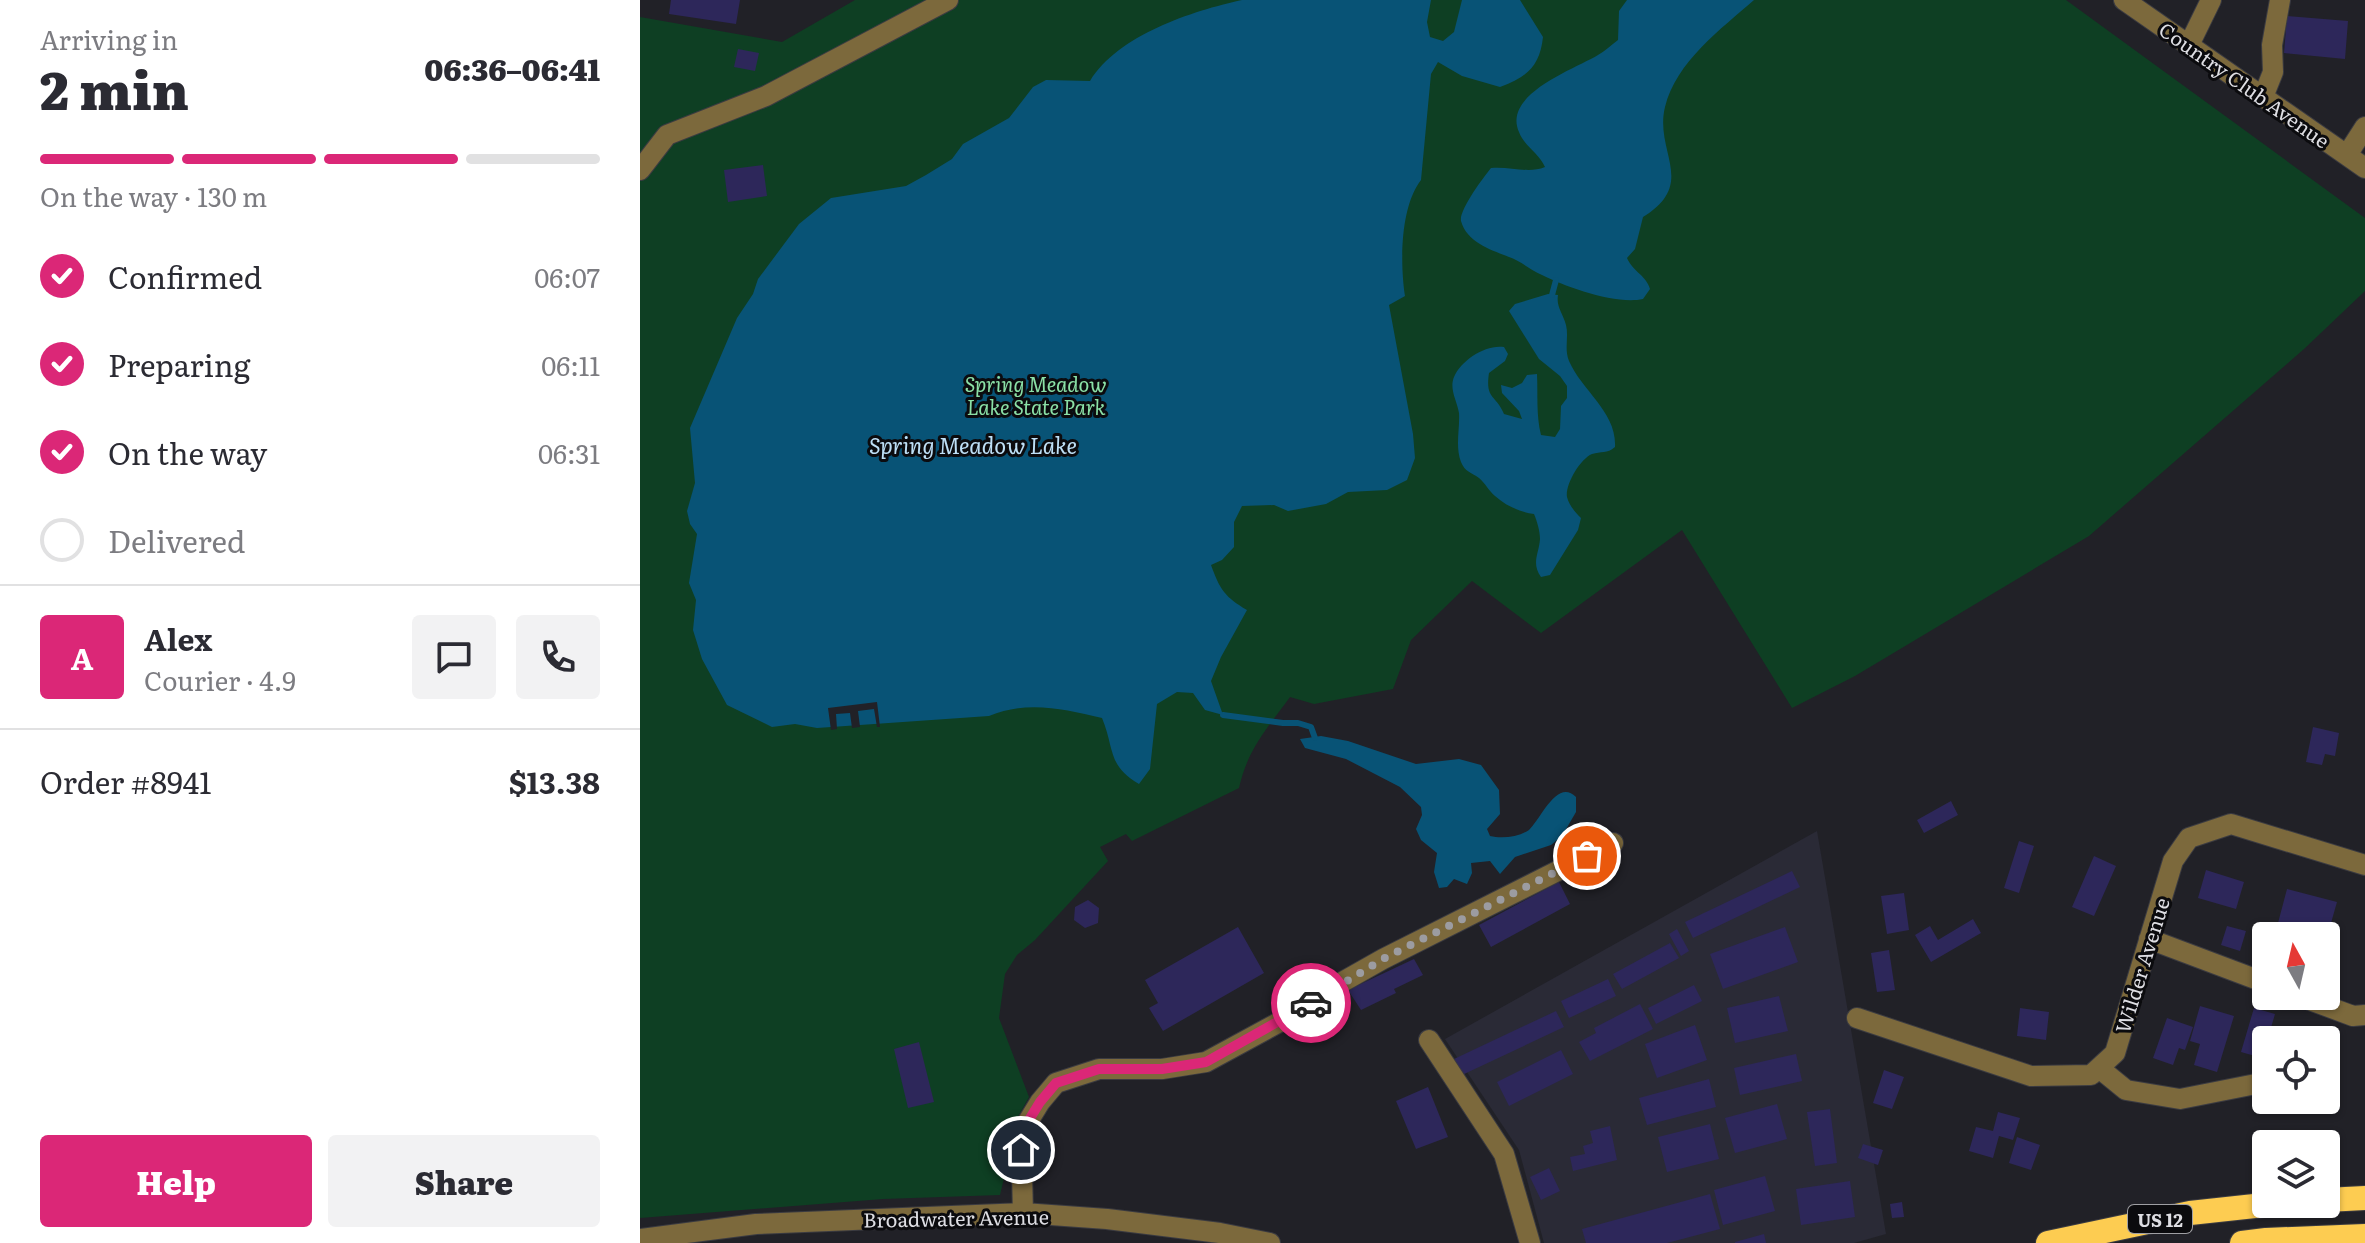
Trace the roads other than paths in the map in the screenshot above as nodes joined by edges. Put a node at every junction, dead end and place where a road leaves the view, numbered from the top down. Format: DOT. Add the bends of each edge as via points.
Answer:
graph roads {
  1 [pos="948,0"];
  2 [pos="2124,0"];
  3 [pos="2211,0"];
  4 [pos="2280,0"];
  5 [pos="2189,45"];
  6 [pos="2263,97"];
  7 [pos="2365,127"];
  8 [pos="2347,155"];
  9 [pos="2365,168"];
  10 [pos="640,170"];
  11 [pos="1613,843"];
  12 [pos="2365,865"];
  13 [pos="2149,939"];
  14 [pos="2252,978"];
  15 [pos="2337,1010"];
  16 [pos="2365,1015"];
  17 [pos="1857,1018"];
  18 [pos="1429,1040"];
  19 [pos="2099,1068"];
  20 [pos="2252,1085"];
  21 [pos="2365,1198"];
  22 [pos="2340,1199"];
  23 [pos="2252,1206"];
  24 [pos="1023,1213"];
  25 [pos="2365,1236"];
  26 [pos="640,1239"];
  27 [pos="2060,1242"];
  28 [pos="1270,1243"];
  29 [pos="1530,1243"];
  30 [pos="2242,1243"];
  1 -- 10 [label="street" via="766,96 667,135"];
  2 -- 5 [label="street, Country Club Avenue"];
  3 -- 5 [label="street"];
  4 -- 6 [label="street" via="2273,72"];
  5 -- 6 [label="street, Country Club Avenue"];
  6 -- 8 [label="street, Country Club Avenue"];
  7 -- 8 [label="street"];
  8 -- 9 [label="street, Country Club Avenue"];
  11 -- 24 [label="street" via="1383,959 1206,1062 1162,1069 1099,1069 1056,1083 1021,1133"];
  12 -- 13 [label="street, Wilder Avenue" via="2231,824 2189,838 2173,861"];
  13 -- 14 [label="street"];
  13 -- 19 [label="street, Wilder Avenue" via="2115,1053"];
  15 -- 16 [label="street"];
  17 -- 19 [label="street" via="2031,1076 2091,1075"];
  18 -- 29 [label="street" via="1504,1154"];
  19 -- 20 [label="street" via="2126,1090 2180,1099"];
  21 -- 22 [label="highway"];
  23 -- 27 [label="highway, US 12" via="2190,1213"];
  24 -- 26 [label="street, Broadwater Avenue" via="756,1224"];
  24 -- 28 [label="street, Broadwater Avenue" via="1107,1219"];
  25 -- 30 [label="highway"];
}
